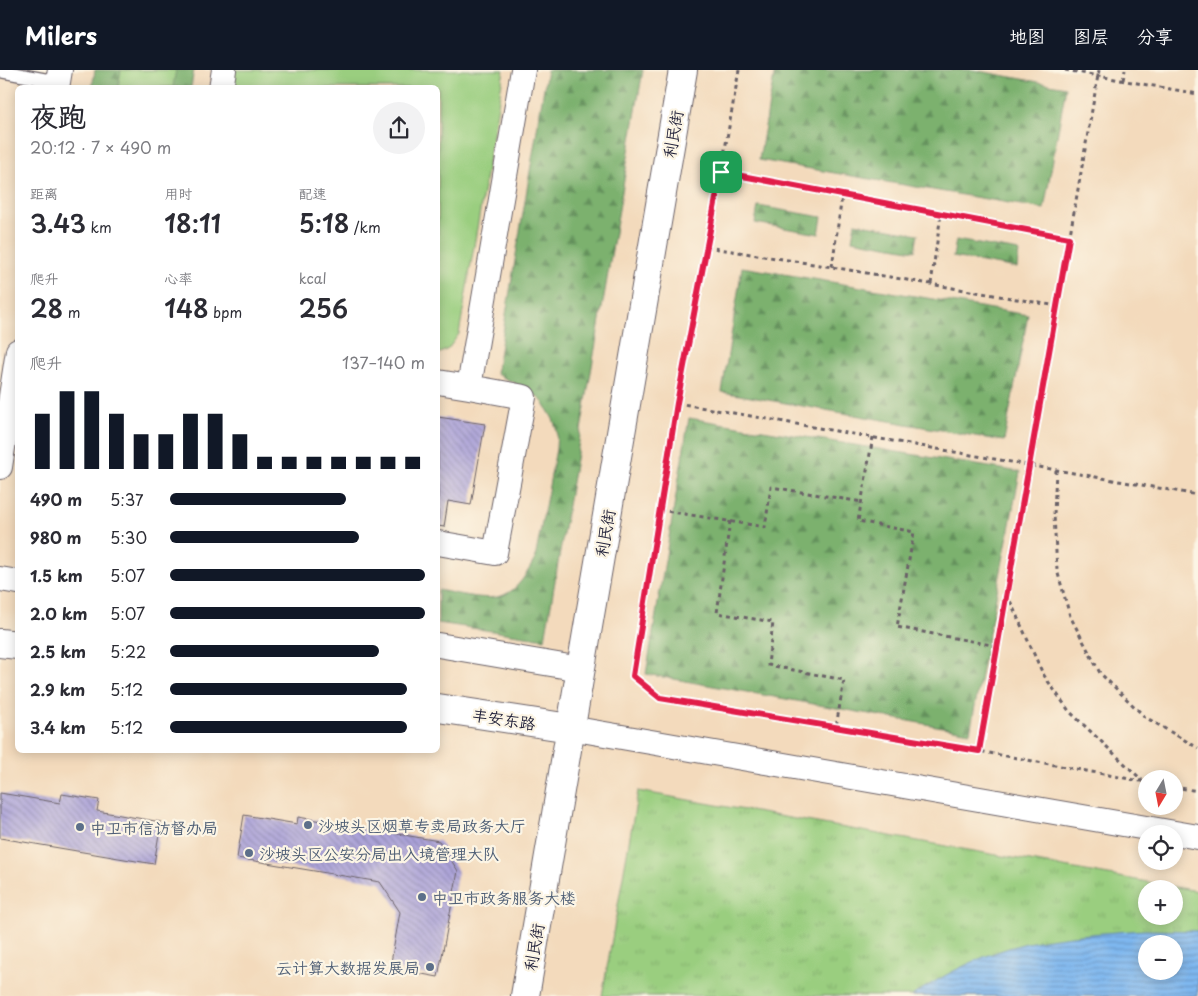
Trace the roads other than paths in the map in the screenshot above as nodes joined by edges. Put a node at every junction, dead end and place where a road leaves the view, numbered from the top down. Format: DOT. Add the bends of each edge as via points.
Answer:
graph roads {
  1 [pos="224,70"];
  2 [pos="523,70"];
  3 [pos="683,70"];
  4 [pos="0,71"];
  5 [pos="58,80"];
  6 [pos="221,85"];
  7 [pos="15,370"];
  8 [pos="440,382"];
  9 [pos="469,387"];
  10 [pos="0,467"];
  11 [pos="440,543"];
  12 [pos="0,579"];
  13 [pos="15,582"];
  14 [pos="0,643"];
  15 [pos="15,645"];
  16 [pos="440,645"];
  17 [pos="580,669"];
  18 [pos="440,708"];
  19 [pos="570,728"];
  20 [pos="1198,837"];
  21 [pos="525,996"];
  1 -- 6 [label="street"];
  2 -- 9 [label="street"];
  3 -- 17 [label="street, 利民街"];
  4 -- 5 [label="lane"];
  7 -- 10 [label="street"];
  8 -- 9 [label="street"];
  9 -- 11 [label="street" via="524,397 495,553"];
  12 -- 13 [label="street"];
  14 -- 15 [label="street"];
  16 -- 17 [label="street"];
  17 -- 19 [label="street, 利民街"];
  18 -- 19 [label="street, 丰安东路"];
  19 -- 20 [label="street"];
  19 -- 21 [label="street, 利民街"];
}
